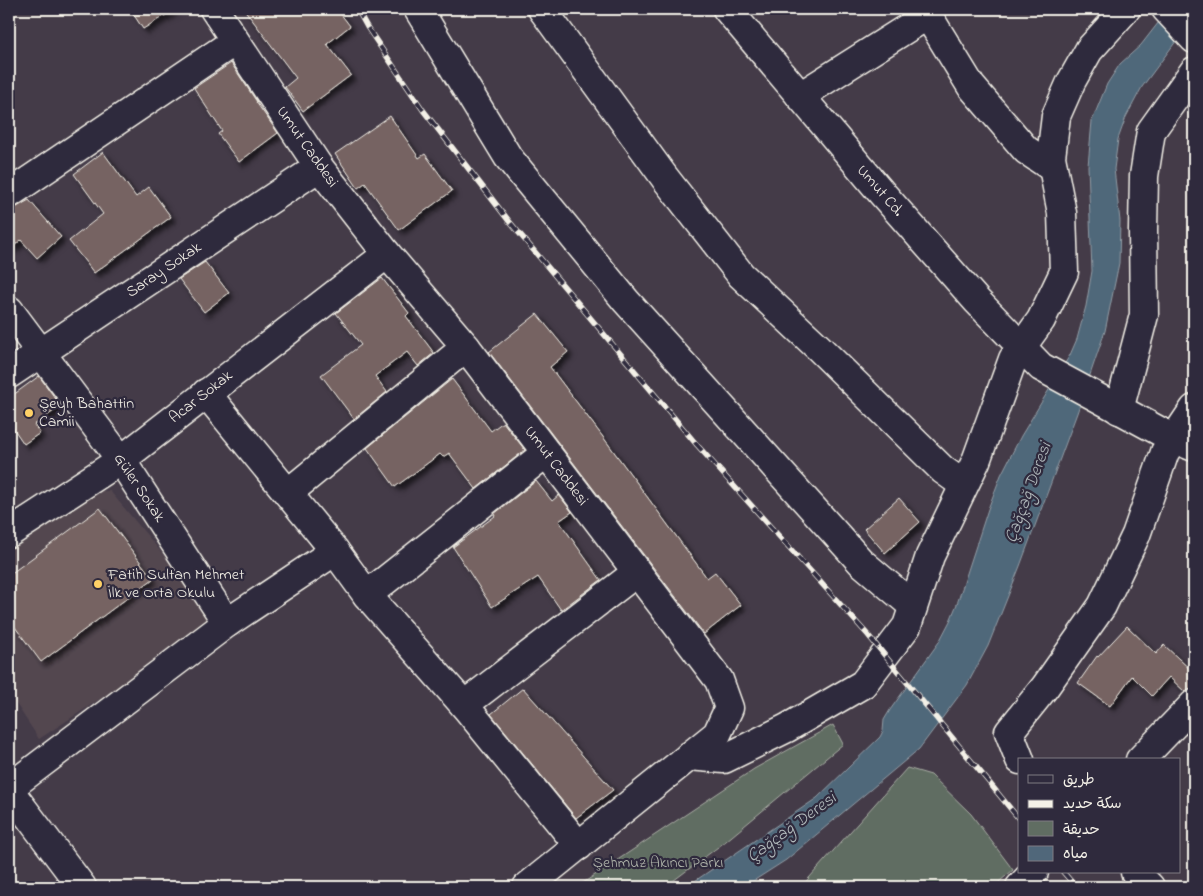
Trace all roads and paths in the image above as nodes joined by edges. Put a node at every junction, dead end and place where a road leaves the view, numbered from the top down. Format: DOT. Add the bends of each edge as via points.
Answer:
graph roads {
  1 [pos="214,9"];
  2 [pos="418,9"];
  3 [pos="542,9"];
  4 [pos="727,9"];
  5 [pos="1126,9"];
  6 [pos="1166,9"];
  7 [pos="926,12"];
  8 [pos="1194,39"];
  9 [pos="235,41"];
  10 [pos="1194,71"];
  11 [pos="800,96"];
  12 [pos="319,167"];
  13 [pos="1053,168"];
  14 [pos="9,194"];
  15 [pos="387,254"];
  16 [pos="9,310"];
  17 [pos="1022,346"];
  18 [pos="466,347"];
  19 [pos="41,352"];
  20 [pos="9,374"];
  21 [pos="206,393"];
  22 [pos="1108,404"];
  23 [pos="1194,409"];
  24 [pos="1184,443"];
  25 [pos="546,453"];
  26 [pos="121,460"];
  27 [pos="964,485"];
  28 [pos="288,493"];
  29 [pos="9,533"];
  30 [pos="335,551"];
  31 [pos="637,572"];
  32 [pos="367,595"];
  33 [pos="913,606"];
  34 [pos="227,622"];
  35 [pos="1194,704"];
  36 [pos="464,705"];
  37 [pos="689,756"];
  38 [pos="1019,758"];
  39 [pos="1142,758"];
  40 [pos="9,789"];
  41 [pos="579,846"];
  42 [pos="1032,874"];
  43 [pos="1137,874"];
  44 [pos="82,887"];
  45 [pos="527,887"];
  46 [pos="1020,887"];
  47 [pos="1150,887"];
  1 -- 9 [label="street, Umut Caddesi"];
  2 -- 33 [label="street" via="508,157 626,301 861,562"];
  3 -- 27 [label="street" via="665,178 741,275 943,470"];
  4 -- 11 [label="street, Umut Cd."];
  5 -- 13 [label="street" via="1089,50 1071,82 1056,116 1051,157"];
  6 -- 8 [label="street"];
  7 -- 11 [label="street"];
  7 -- 13 [label="street" via="971,86 1026,150"];
  9 -- 12 [label="street, Umut Caddesi"];
  9 -- 14 [label="street"];
  10 -- 22 [label="street" via="1150,131 1144,176 1144,315"];
  11 -- 17 [label="street, Umut Cd." via="977,301"];
  12 -- 15 [label="street, Umut Caddesi"];
  12 -- 19 [label="street, Saray Sokak"];
  13 -- 17 [label="street" via="1062,213 1064,272 1041,320"];
  15 -- 18 [label="street, Umut Caddesi"];
  15 -- 21 [label="street, Acar Sokak"];
  16 -- 19 [label="street, Güler Sokak"];
  17 -- 22 [label="street, Umut Cd." via="1041,367"];
  17 -- 27 [label="street" via="1013,359"];
  18 -- 25 [label="street, Umut Caddesi"];
  18 -- 28 [label="street"];
  19 -- 20 [label="street, Saray Sokak"];
  19 -- 26 [label="street, Güler Sokak"];
  21 -- 26 [label="street, Acar Sokak"];
  21 -- 28 [label="street"];
  22 -- 24 [label="street, Umut Cd."];
  23 -- 24 [label="street"];
  24 -- 38 [label="street" via="1165,452 1136,534 1102,606 1009,732"];
  25 -- 31 [label="street, Umut Caddesi"];
  25 -- 32 [label="street"];
  26 -- 29 [label="street, Acar Sokak"];
  26 -- 34 [label="street, Güler Sokak"];
  27 -- 33 [label="street" via="930,556"];
  28 -- 30 [label="street"];
  30 -- 32 [label="street"];
  30 -- 34 [label="street"];
  31 -- 36 [label="street"];
  31 -- 37 [label="street, Umut Caddesi" via="719,680 729,708 717,734"];
  32 -- 36 [label="street"];
  33 -- 37 [label="street" via="907,626 863,684 724,759"];
  34 -- 40 [label="street"];
  35 -- 39 [label="street"];
  36 -- 41 [label="street"];
  37 -- 41 [label="street, Umut Caddesi"];
  40 -- 44 [label="street"];
  41 -- 45 [label="street, Umut Caddesi"];
  42 -- 46 [label="street"];
  43 -- 47 [label="street"];
}
